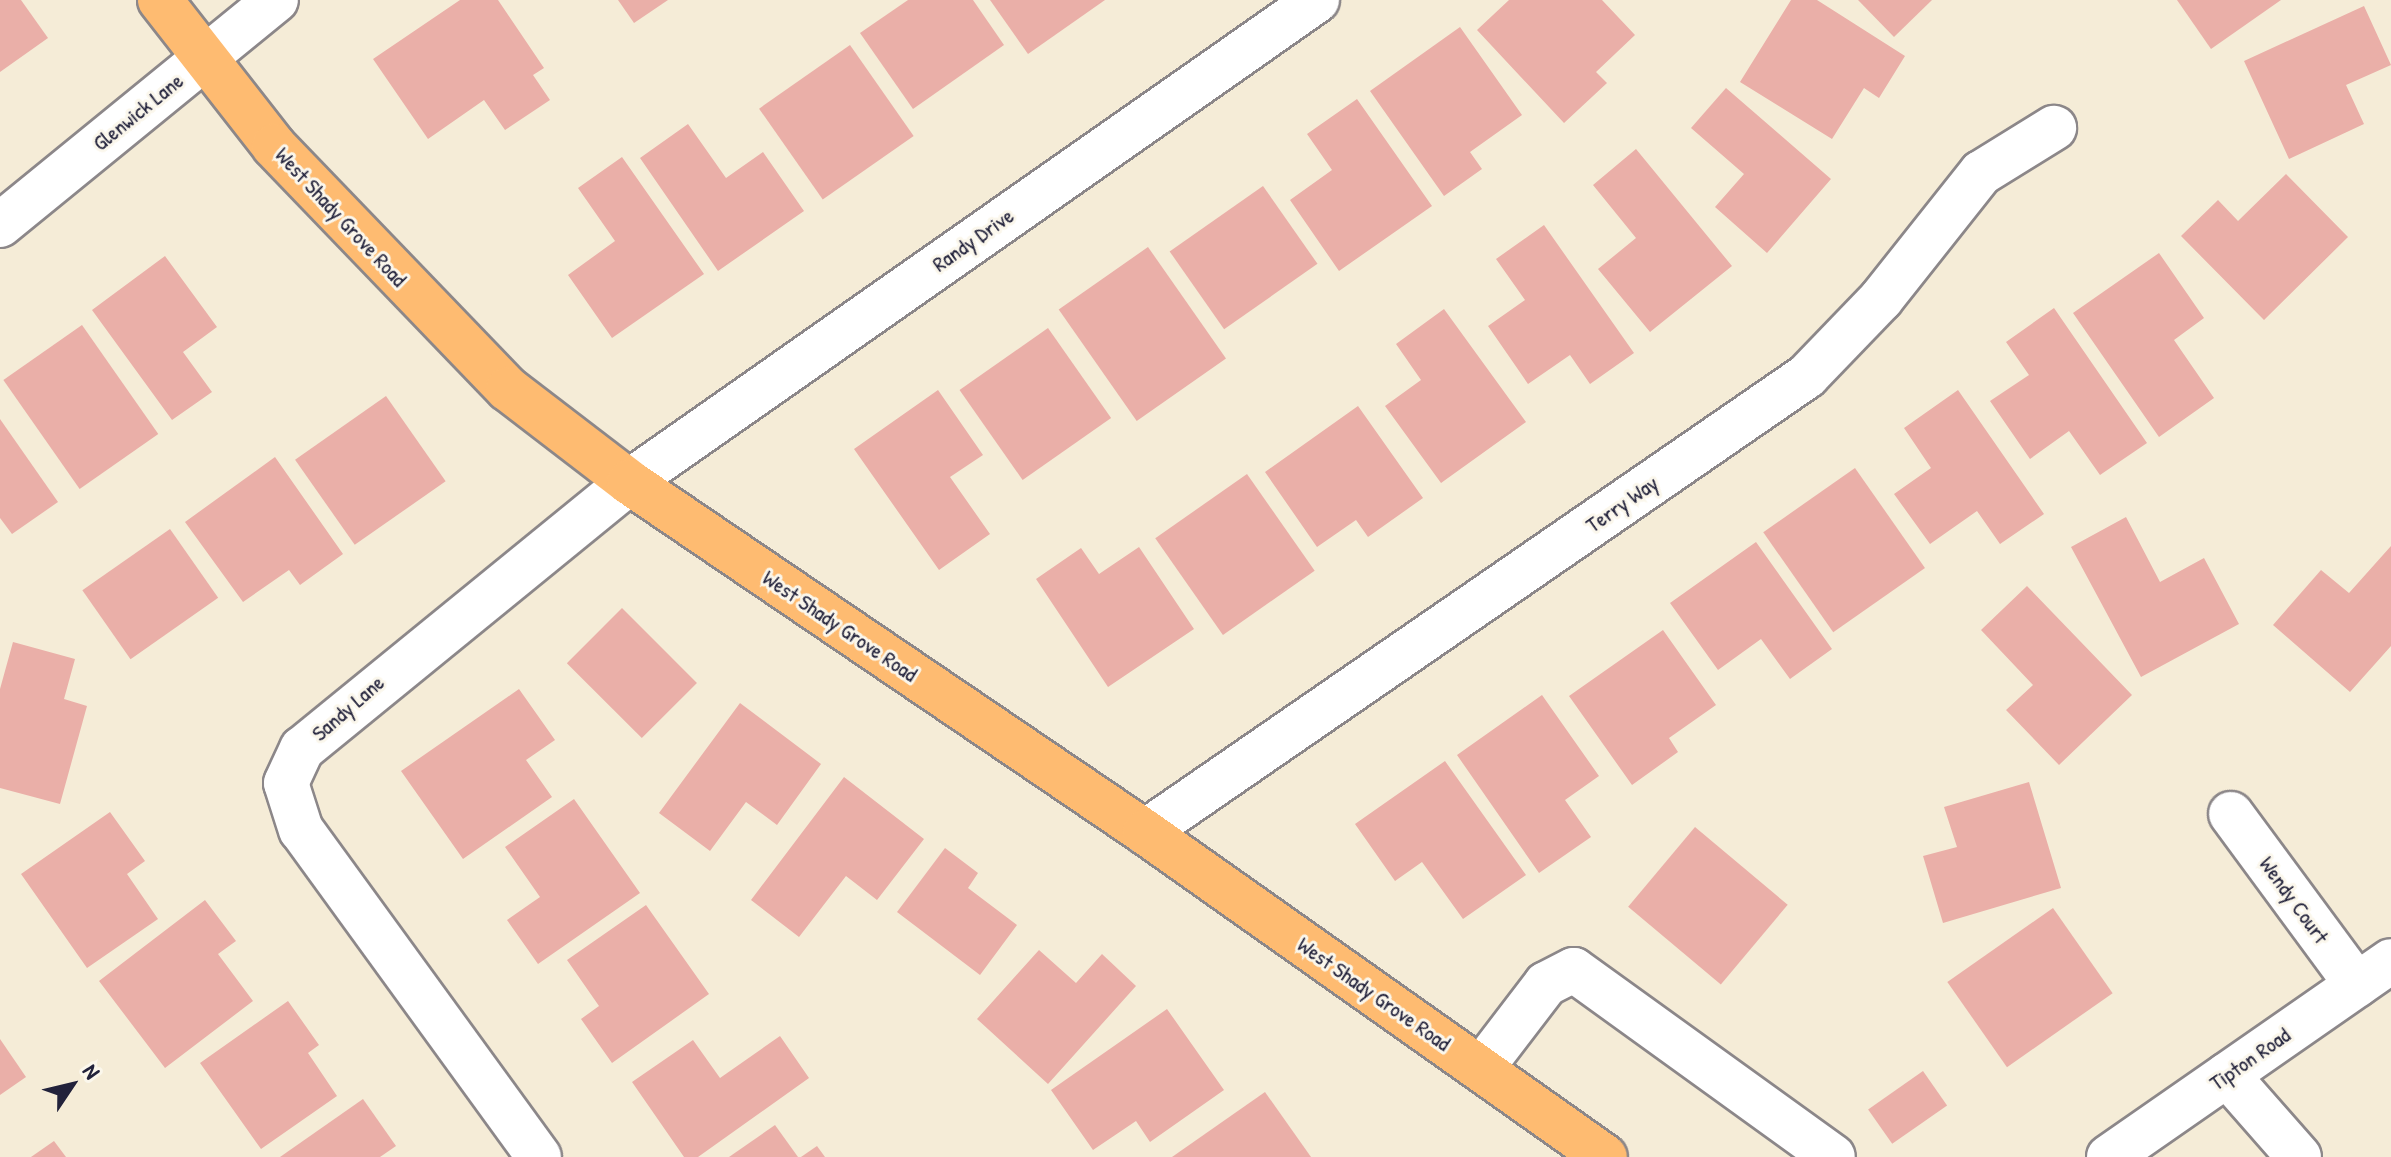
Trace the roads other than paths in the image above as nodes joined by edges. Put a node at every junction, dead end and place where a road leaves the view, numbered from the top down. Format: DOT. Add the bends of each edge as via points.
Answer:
graph roads {
  1 [pos="160,0"];
  2 [pos="276,0"];
  3 [pos="1317,0"];
  4 [pos="205,57"];
  5 [pos="2054,128"];
  6 [pos="0,225"];
  7 [pos="629,482"];
  8 [pos="2231,814"];
  9 [pos="1145,832"];
  10 [pos="2374,973"];
  11 [pos="1481,1069"];
  12 [pos="2227,1075"];
  13 [pos="539,1157"];
  14 [pos="1605,1157"];
  15 [pos="1833,1157"];
  16 [pos="2109,1157"];
  17 [pos="2299,1157"];
  1 -- 4 [label="main road, West Shady Grove Road"];
  2 -- 4 [label="street, Glenwick Lane"];
  3 -- 7 [label="street, Randy Drive"];
  4 -- 6 [label="street, Glenwick Lane"];
  4 -- 7 [label="main road, West Shady Grove Road" via="283,157 486,366"];
  5 -- 9 [label="street, Terry Way" via="1981,173 1881,299 1807,376"];
  7 -- 9 [label="main road, West Shady Grove Road"];
  7 -- 13 [label="street, Sandy Lane" via="329,720 302,749 286,783 301,830"];
  8 -- 10 [label="street, Wendy Court"];
  9 -- 11 [label="main road, West Shady Grove Road"];
  10 -- 12 [label="street, Tipton Road"];
  11 -- 14 [label="main road, West Shady Grove Road"];
  11 -- 15 [label="street" via="1546,984 1574,970"];
  12 -- 16 [label="street, Tipton Road"];
  12 -- 17 [label="street"];
}
